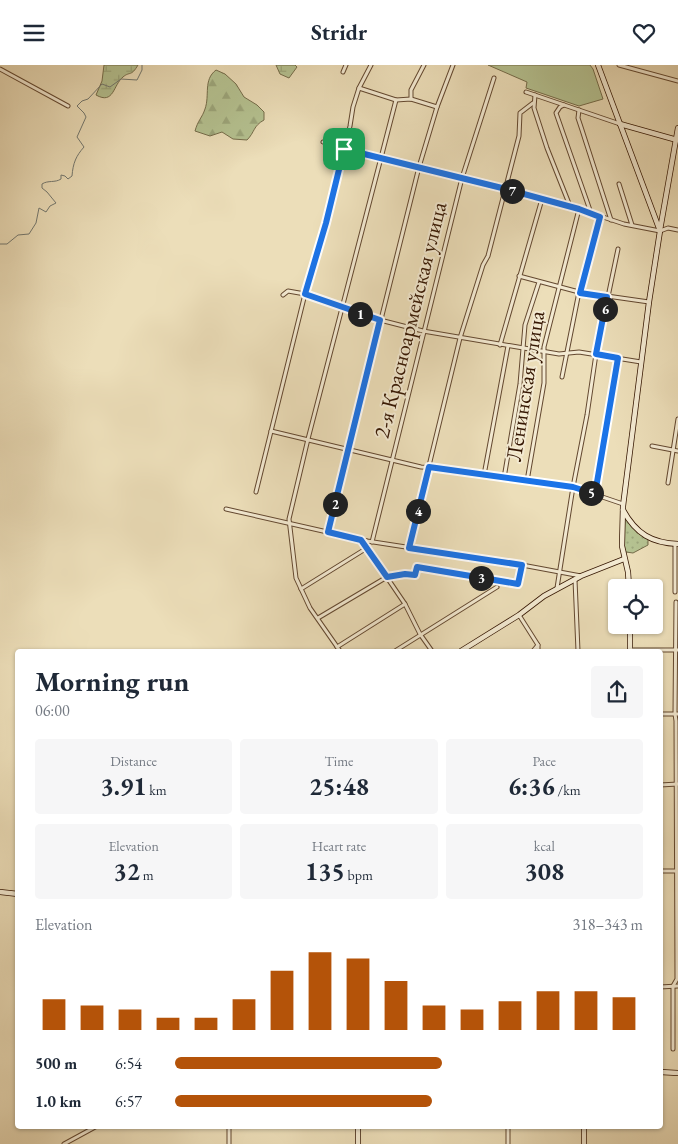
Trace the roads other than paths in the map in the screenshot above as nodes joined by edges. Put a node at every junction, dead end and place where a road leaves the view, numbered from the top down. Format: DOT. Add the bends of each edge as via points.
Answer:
graph roads {
  1 [pos="346,65"];
  2 [pos="371,65"];
  3 [pos="424,65"];
  4 [pos="453,65"];
  5 [pos="598,65"];
  6 [pos="619,65"];
  7 [pos="0,69"];
  8 [pos="343,72"];
  9 [pos="494,78"];
  10 [pos="678,81"];
  11 [pos="359,88"];
  12 [pos="526,92"];
  13 [pos="535,95"];
  14 [pos="411,99"];
  15 [pos="396,100"];
  16 [pos="533,103"];
  17 [pos="564,105"];
  18 [pos="68,106"];
  19 [pos="437,107"];
  20 [pos="579,110"];
  21 [pos="620,124"];
  22 [pos="678,128"];
  23 [pos="677,139"];
  24 [pos="323,142"];
  25 [pos="344,149"];
  26 [pos="380,157"];
  27 [pos="419,167"];
  28 [pos="462,178"];
  29 [pos="619,184"];
  30 [pos="506,189"];
  31 [pos="542,199"];
  32 [pos="570,207"];
  33 [pos="579,209"];
  34 [pos="591,213"];
  35 [pos="600,217"];
  36 [pos="612,220"];
  37 [pos="632,225"];
  38 [pos="678,230"];
  39 [pos="660,231"];
  40 [pos="618,249"];
  41 [pos="519,276"];
  42 [pos="539,282"];
  43 [pos="559,287"];
  44 [pos="580,293"];
  45 [pos="305,294"];
  46 [pos="283,295"];
  47 [pos="607,297"];
  48 [pos="648,302"];
  49 [pos="342,308"];
  50 [pos="380,320"];
  51 [pos="423,331"];
  52 [pos="460,338"];
  53 [pos="500,345"];
  54 [pos="508,346"];
  55 [pos="524,348"];
  56 [pos="544,352"];
  57 [pos="568,354"];
  58 [pos="596,354"];
  59 [pos="618,358"];
  60 [pos="640,362"];
  61 [pos="562,377"];
  62 [pos="678,419"];
  63 [pos="271,431"];
  64 [pos="308,439"];
  65 [pos="652,446"];
  66 [pos="349,449"];
  67 [pos="673,450"];
  68 [pos="678,451"];
  69 [pos="392,461"];
  70 [pos="429,467"];
  71 [pos="484,475"];
  72 [pos="504,478"];
  73 [pos="526,481"];
  74 [pos="668,483"];
  75 [pos="573,487"];
  76 [pos="256,492"];
  77 [pos="595,494"];
  78 [pos="623,506"];
  79 [pos="226,509"];
  80 [pos="622,518"];
  81 [pos="629,519"];
  82 [pos="290,524"];
  83 [pos="328,532"];
  84 [pos="361,540"];
  85 [pos="369,542"];
  86 [pos="677,544"];
  87 [pos="367,548"];
  88 [pos="409,548"];
  89 [pos="624,559"];
  90 [pos="522,565"];
  91 [pos="560,572"];
  92 [pos="581,576"];
  93 [pos="387,577"];
  94 [pos="628,579"];
  95 [pos="575,580"];
  96 [pos="497,587"];
  97 [pos="301,589"];
  98 [pos="557,589"];
  99 [pos="675,592"];
  100 [pos="676,602"];
  101 [pos="405,604"];
  102 [pos="519,615"];
  103 [pos="318,618"];
  104 [pos="420,634"];
  105 [pos="630,634"];
  106 [pos="538,645"];
  107 [pos="337,647"];
  108 [pos="398,649"];
  109 [pos="431,649"];
  110 [pos="464,649"];
  111 [pos="534,649"];
  112 [pos="538,649"];
  113 [pos="578,649"];
  114 [pos="630,649"];
  115 [pos="663,651"];
  116 [pos="677,651"];
  117 [pos="676,714"];
  118 [pos="663,715"];
  119 [pos="677,784"];
  120 [pos="663,785"];
  121 [pos="663,871"];
  122 [pos="677,871"];
  123 [pos="0,892"];
  124 [pos="15,894"];
  125 [pos="673,986"];
  126 [pos="678,986"];
  127 [pos="663,987"];
  128 [pos="673,1049"];
  129 [pos="663,1072"];
  130 [pos="678,1073"];
  131 [pos="92,1129"];
  132 [pos="229,1129"];
  133 [pos="358,1129"];
  134 [pos="508,1129"];
  135 [pos="584,1129"];
  136 [pos="64,1144"];
  137 [pos="228,1144"];
  138 [pos="358,1144"];
  139 [pos="508,1144"];
  140 [pos="584,1144"];
  1 -- 8 [label="street"];
  2 -- 11 [label="street"];
  3 -- 14 [label="street" via="411,90"];
  4 -- 19 [label="street"];
  5 -- 21 [label="main road"];
  6 -- 10 [label="street"];
  7 -- 18 [label="street"];
  9 -- 28 [label="street, 2-я Красноармейская улица"];
  11 -- 15 [label="street"];
  11 -- 25 [label="street"];
  12 -- 13 [label="street"];
  13 -- 16 [label="street"];
  13 -- 17 [label="street"];
  14 -- 15 [label="street"];
  14 -- 19 [label="street"];
  15 -- 26 [label="street"];
  16 -- 30 [label="street" via="520,113 519,136"];
  16 -- 32 [label="street"];
  17 -- 20 [label="street"];
  17 -- 34 [label="street" via="556,113"];
  19 -- 27 [label="street"];
  20 -- 21 [label="street"];
  20 -- 36 [label="street" via="578,118"];
  21 -- 23 [label="main road"];
  21 -- 39 [label="main road"];
  22 -- 23 [label="main road"];
  23 -- 39 [label="main road"];
  24 -- 25 [label="street"];
  25 -- 26 [label="street"];
  25 -- 45 [label="street"];
  26 -- 27 [label="street"];
  26 -- 49 [label="street"];
  27 -- 28 [label="street"];
  27 -- 50 [label="street"];
  28 -- 30 [label="street"];
  28 -- 51 [label="street, 2-я Красноармейская улица"];
  29 -- 37 [label="street"];
  30 -- 31 [label="street"];
  30 -- 52 [label="street" via="488,256"];
  31 -- 32 [label="street"];
  31 -- 41 [label="street"];
  32 -- 33 [label="street"];
  33 -- 34 [label="street"];
  33 -- 43 [label="street, Ленинская улица"];
  34 -- 35 [label="street"];
  35 -- 36 [label="street"];
  35 -- 44 [label="street"];
  36 -- 37 [label="street"];
  37 -- 39 [label="street"];
  38 -- 39 [label="street" via="668,228"];
  39 -- 48 [label="main road"];
  40 -- 47 [label="street"];
  41 -- 42 [label="street"];
  41 -- 53 [label="street"];
  42 -- 43 [label="street"];
  42 -- 55 [label="street" via="525,325"];
  43 -- 44 [label="street"];
  43 -- 56 [label="street, Ленинская улица"];
  44 -- 47 [label="street"];
  44 -- 57 [label="street"];
  45 -- 46 [label="street" via="288,291"];
  45 -- 49 [label="street"];
  45 -- 63 [label="street"];
  47 -- 48 [label="street"];
  47 -- 58 [label="street"];
  48 -- 60 [label="main road"];
  49 -- 50 [label="street"];
  49 -- 64 [label="street"];
  50 -- 51 [label="street"];
  50 -- 66 [label="street"];
  51 -- 52 [label="street"];
  51 -- 69 [label="street, 2-я Красноармейская улица"];
  52 -- 53 [label="street"];
  52 -- 70 [label="street"];
  53 -- 54 [label="street"];
  54 -- 55 [label="street"];
  54 -- 71 [label="street"];
  55 -- 56 [label="street"];
  55 -- 72 [label="street"];
  56 -- 57 [label="street"];
  56 -- 73 [label="street, Ленинская улица" via="543,390"];
  57 -- 58 [label="street"];
  57 -- 61 [label="street"];
  58 -- 59 [label="street"];
  58 -- 75 [label="street"];
  59 -- 60 [label="street"];
  59 -- 77 [label="street"];
  60 -- 78 [label="main road"];
  62 -- 67 [label="street"];
  63 -- 64 [label="street"];
  63 -- 76 [label="street"];
  64 -- 66 [label="street"];
  64 -- 82 [label="street"];
  65 -- 67 [label="street"];
  66 -- 69 [label="street"];
  66 -- 83 [label="street"];
  67 -- 68 [label="street"];
  67 -- 74 [label="street"];
  69 -- 70 [label="street"];
  69 -- 85 [label="street, 2-я Красноармейская улица"];
  70 -- 71 [label="street"];
  70 -- 88 [label="street"];
  71 -- 72 [label="street"];
  72 -- 73 [label="street"];
  73 -- 75 [label="street"];
  75 -- 77 [label="street"];
  75 -- 91 [label="street"];
  77 -- 78 [label="street"];
  78 -- 80 [label="main road"];
  78 -- 81 [label="main road"];
  79 -- 82 [label="street"];
  80 -- 81 [label="main road"];
  80 -- 89 [label="main road"];
  81 -- 86 [label="main road" via="649,538"];
  82 -- 83 [label="street"];
  82 -- 97 [label="street" via="296,578"];
  83 -- 84 [label="street"];
  84 -- 85 [label="street"];
  84 -- 87 [label="street"];
  85 -- 87 [label="street, 2-я Красноармейская улица"];
  85 -- 88 [label="street"];
  86 -- 99 [label="street"];
  87 -- 93 [label="street"];
  87 -- 97 [label="street"];
  88 -- 90 [label="street"];
  89 -- 92 [label="main road"];
  89 -- 94 [label="main road"];
  90 -- 91 [label="street"];
  90 -- 93 [label="street" via="518,584 417,567 415,575"];
  91 -- 92 [label="street"];
  91 -- 98 [label="street"];
  92 -- 95 [label="main road"];
  93 -- 101 [label="street"];
  93 -- 103 [label="street"];
  95 -- 98 [label="main road"];
  95 -- 113 [label="street"];
  96 -- 104 [label="street"];
  97 -- 103 [label="street"];
  98 -- 102 [label="main road"];
  100 -- 116 [label="street"];
  101 -- 104 [label="street"];
  101 -- 107 [label="street"];
  102 -- 106 [label="street"];
  102 -- 110 [label="main road"];
  103 -- 107 [label="street"];
  104 -- 108 [label="street"];
  104 -- 109 [label="street"];
  105 -- 114 [label="main road"];
  106 -- 111 [label="street"];
  106 -- 112 [label="street"];
  115 -- 116 [label="street"];
  116 -- 117 [label="street"];
  117 -- 118 [label="street"];
  117 -- 119 [label="street"];
  119 -- 120 [label="street"];
  119 -- 122 [label="street"];
  121 -- 122 [label="street"];
  122 -- 125 [label="street" via="678,979"];
  123 -- 124 [label="main road"];
  125 -- 126 [label="street"];
  125 -- 127 [label="street"];
  125 -- 128 [label="street"];
  129 -- 130 [label="main road"];
  131 -- 136 [label="street"];
  132 -- 137 [label="street"];
  133 -- 138 [label="main road"];
  134 -- 139 [label="street"];
  135 -- 140 [label="main road"];
}
